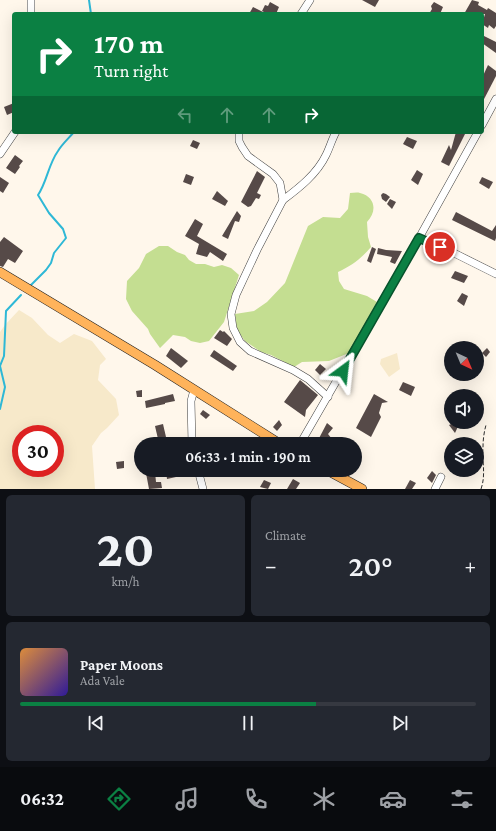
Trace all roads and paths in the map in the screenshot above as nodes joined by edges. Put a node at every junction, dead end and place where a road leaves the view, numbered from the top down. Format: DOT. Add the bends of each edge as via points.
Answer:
graph roads {
  1 [pos="30,0"];
  2 [pos="310,0"];
  3 [pos="31,12"];
  4 [pos="302,12"];
  5 [pos="496,99"];
  6 [pos="484,121"];
  7 [pos="13,134"];
  8 [pos="239,134"];
  9 [pos="335,134"];
  10 [pos="477,134"];
  11 [pos="0,154"];
  12 [pos="283,200"];
  13 [pos="419,238"];
  14 [pos="0,272"];
  15 [pos="496,274"];
  16 [pos="194,390"];
  17 [pos="328,397"];
  18 [pos="486,425"];
  19 [pos="192,437"];
  20 [pos="269,437"];
  21 [pos="304,437"];
  22 [pos="200,477"];
  23 [pos="340,477"];
  24 [pos="441,477"];
  25 [pos="203,489"];
  26 [pos="362,489"];
  27 [pos="435,489"];
  28 [pos="481,489"];
  1 -- 3 [label="street"];
  2 -- 4 [label="street"];
  5 -- 6 [label="street"];
  7 -- 11 [label="street"];
  8 -- 12 [label="street" via="242,147 248,156 273,174 280,183"];
  9 -- 12 [label="street" via="320,165"];
  10 -- 13 [label="street"];
  12 -- 17 [label="street" via="236,295 231,314 233,328 240,342 250,351 293,370"];
  13 -- 15 [label="street"];
  13 -- 17 [label="street"];
  14 -- 16 [label="main road"];
  16 -- 19 [label="street" via="191,401"];
  16 -- 20 [label="main road"];
  17 -- 21 [label="street"];
  18 -- 28 [label="path"];
  22 -- 25 [label="street"];
  23 -- 26 [label="main road"];
  24 -- 27 [label="street"];
}
